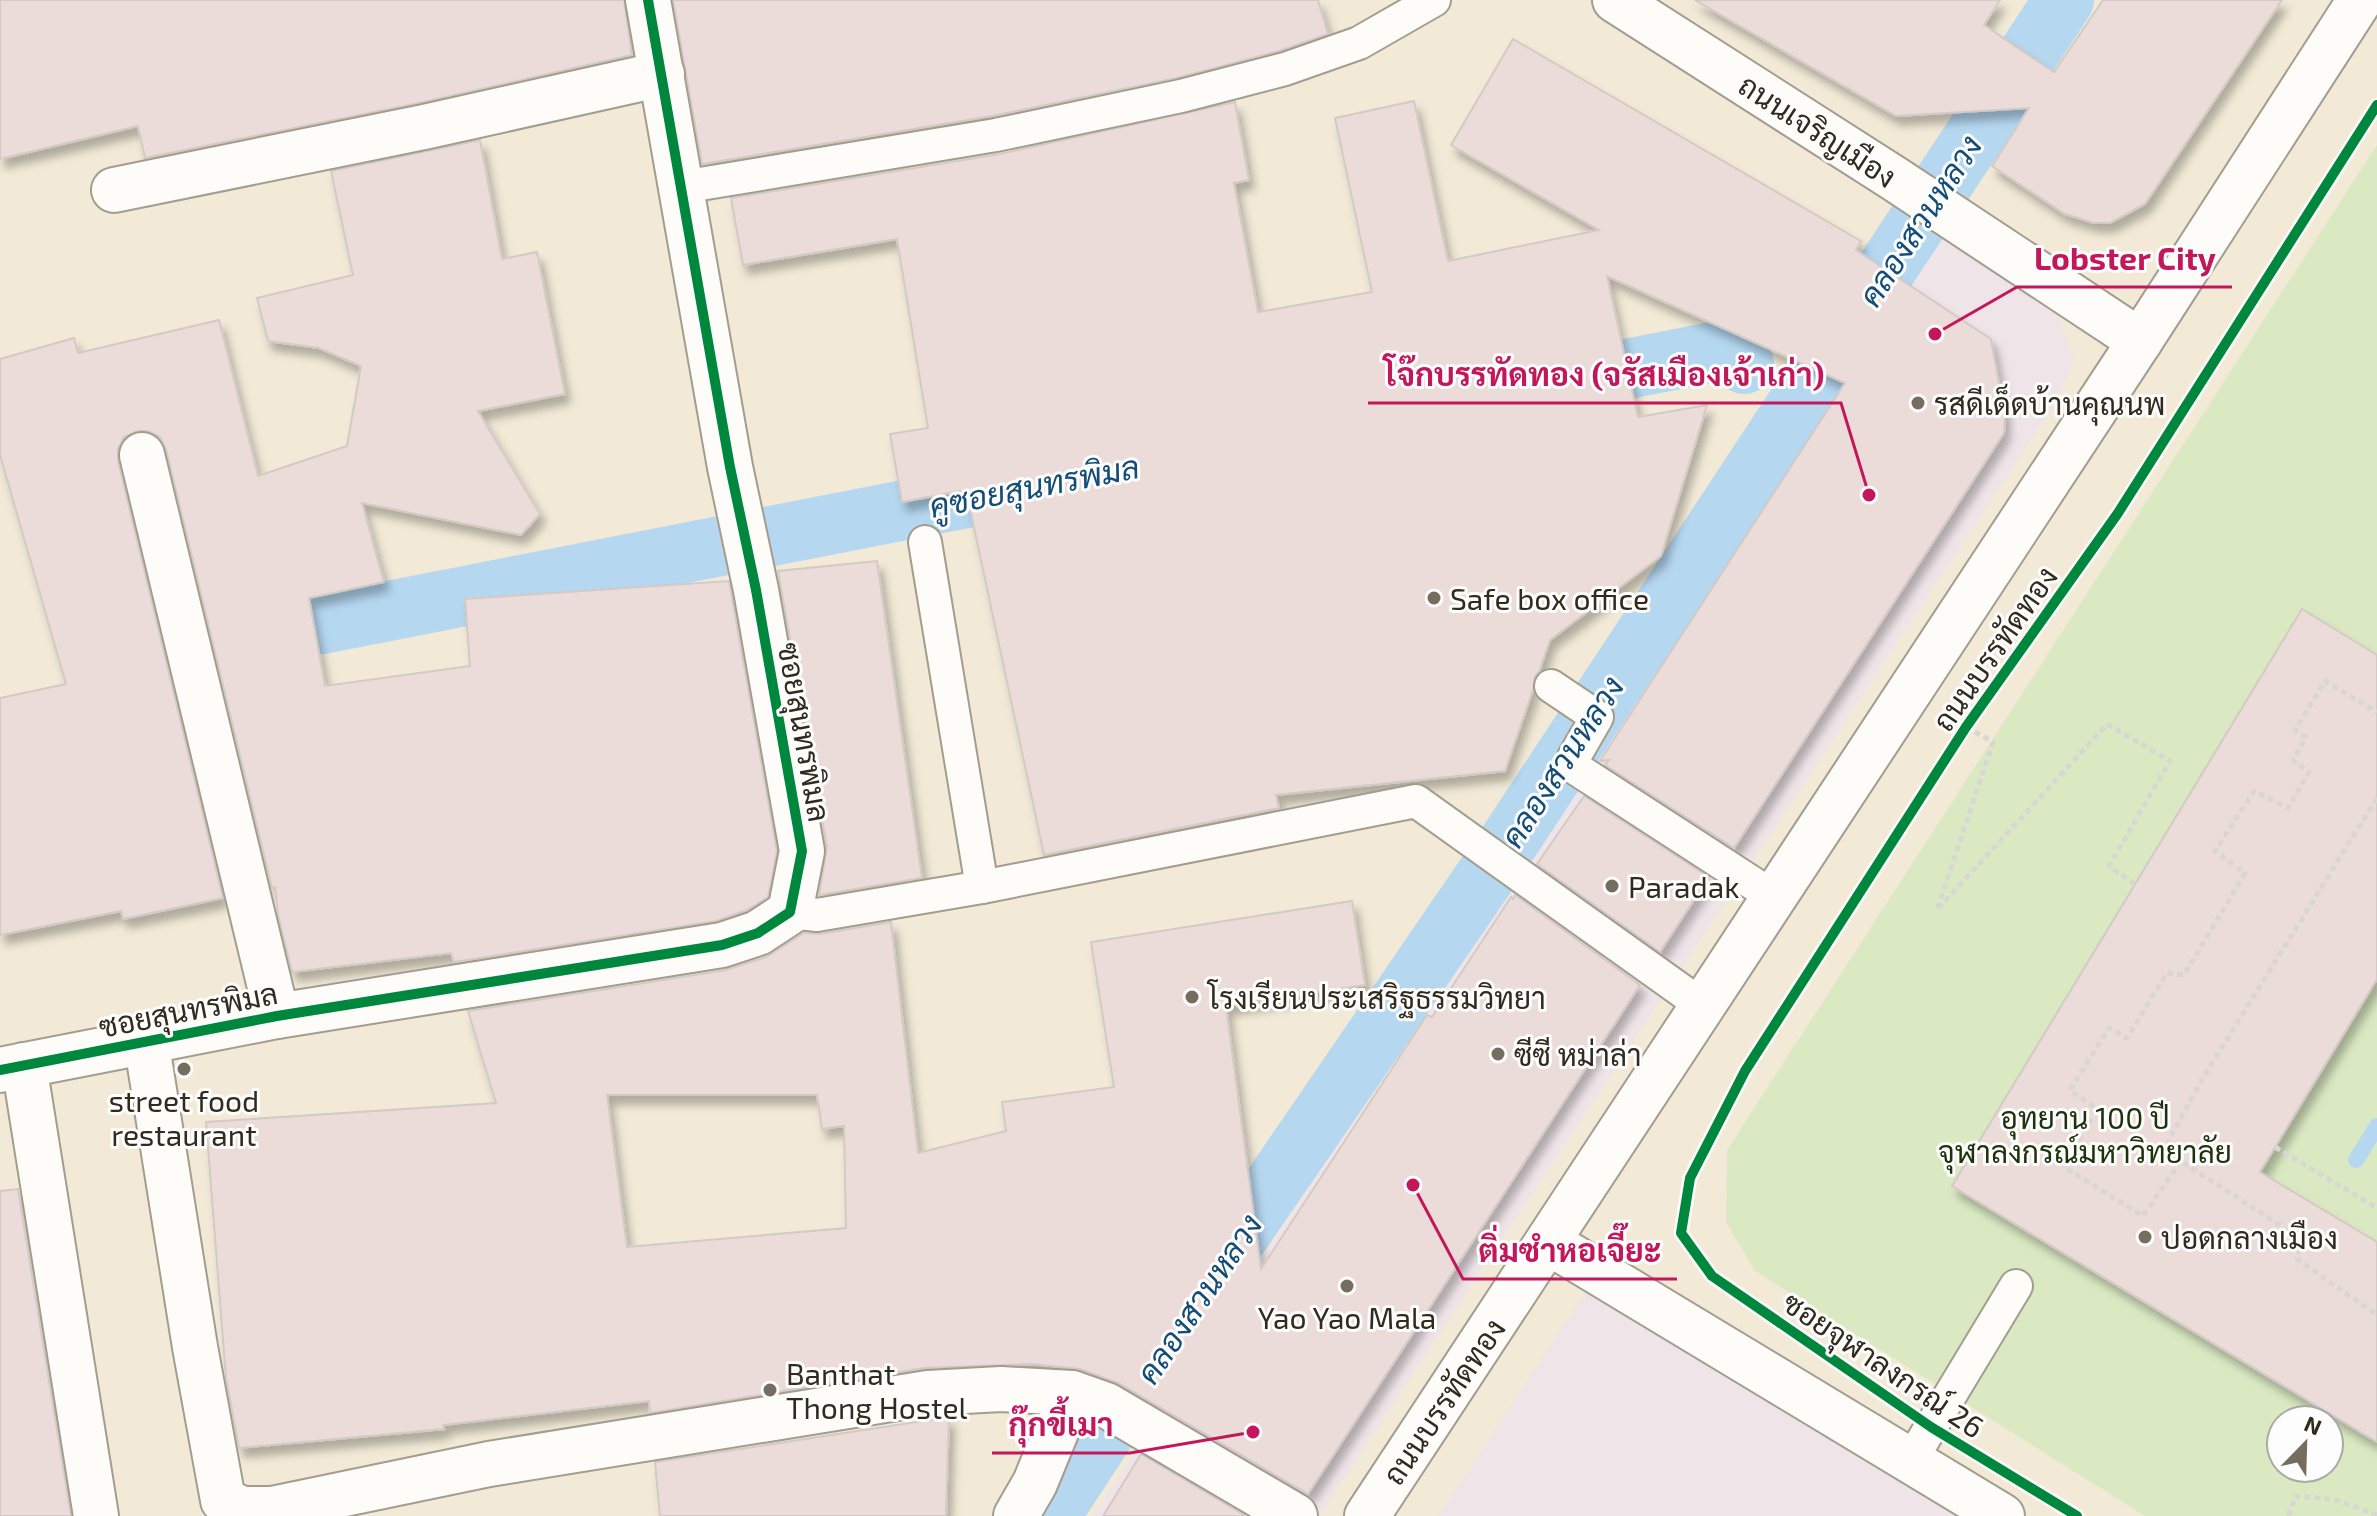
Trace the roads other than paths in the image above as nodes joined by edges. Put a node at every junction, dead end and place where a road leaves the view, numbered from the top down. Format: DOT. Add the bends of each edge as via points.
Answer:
graph roads {
  1 [pos="648,0"];
  2 [pos="1434,0"];
  3 [pos="1615,0"];
  4 [pos="2360,0"];
  5 [pos="662,74"];
  6 [pos="682,187"];
  7 [pos="114,190"];
  8 [pos="2140,341"];
  9 [pos="142,455"];
  10 [pos="925,542"];
  11 [pos="1559,690"];
  12 [pos="982,887"];
  13 [pos="1774,897"];
  14 [pos="790,912"];
  15 [pos="1703,1006"];
  16 [pos="277,1016"];
  17 [pos="146,1040"];
  18 [pos="12,1068"];
  19 [pos="1548,1242"];
  20 [pos="2016,1286"];
  21 [pos="1089,1399"];
  22 [pos="1911,1460"];
  23 [pos="1369,1515"];
  24 [pos="96,1516"];
  25 [pos="1016,1516"];
  26 [pos="1295,1516"];
  27 [pos="2002,1516"];
  1 -- 5 [label="street, ซอยสุนทรพิมล"];
  2 -- 6 [label="lane" via="1359,43 1181,96 996,135"];
  3 -- 8 [label="street, ถนนเจริญเมือง"];
  4 -- 8 [label="street, ถนนบรรทัดทอง"];
  5 -- 6 [label="street, ซอยสุนทรพิมล"];
  5 -- 7 [label="street"];
  6 -- 14 [label="street, ซอยสุนทรพิมล" via="802,851"];
  8 -- 13 [label="street, ถนนบรรทัดทอง"];
  9 -- 16 [label="street"];
  10 -- 12 [label="lane"];
  11 -- 13 [label="lane" via="1597,717 1574,757 1575,768"];
  12 -- 14 [label="lane" via="817,915"];
  12 -- 15 [label="lane" via="1416,801"];
  13 -- 15 [label="street, ถนนบรรทัดทอง"];
  14 -- 16 [label="street, ซอยสุนทรพิมล" via="758,933 722,945"];
  15 -- 19 [label="street, ถนนบรรทัดทอง"];
  16 -- 17 [label="street, ซอยสุนทรพิมล"];
  17 -- 18 [label="street, ซอยสุนทรพิมล"];
  17 -- 21 [label="street, ซอยสุนทรพิมล" via="223,1500 242,1509 272,1509 489,1464 928,1393 1001,1389"];
  18 -- 24 [label="street"];
  19 -- 22 [label="street, ซอยจุฬาลงกรณ์ 26"];
  19 -- 23 [label="street, ถนนบรรทัดทอง"];
  20 -- 22 [label="lane"];
  21 -- 25 [label="street"];
  21 -- 26 [label="street, ซอยสุนทรพิมล"];
  22 -- 27 [label="street, ซอยจุฬาลงกรณ์ 26"];
}
